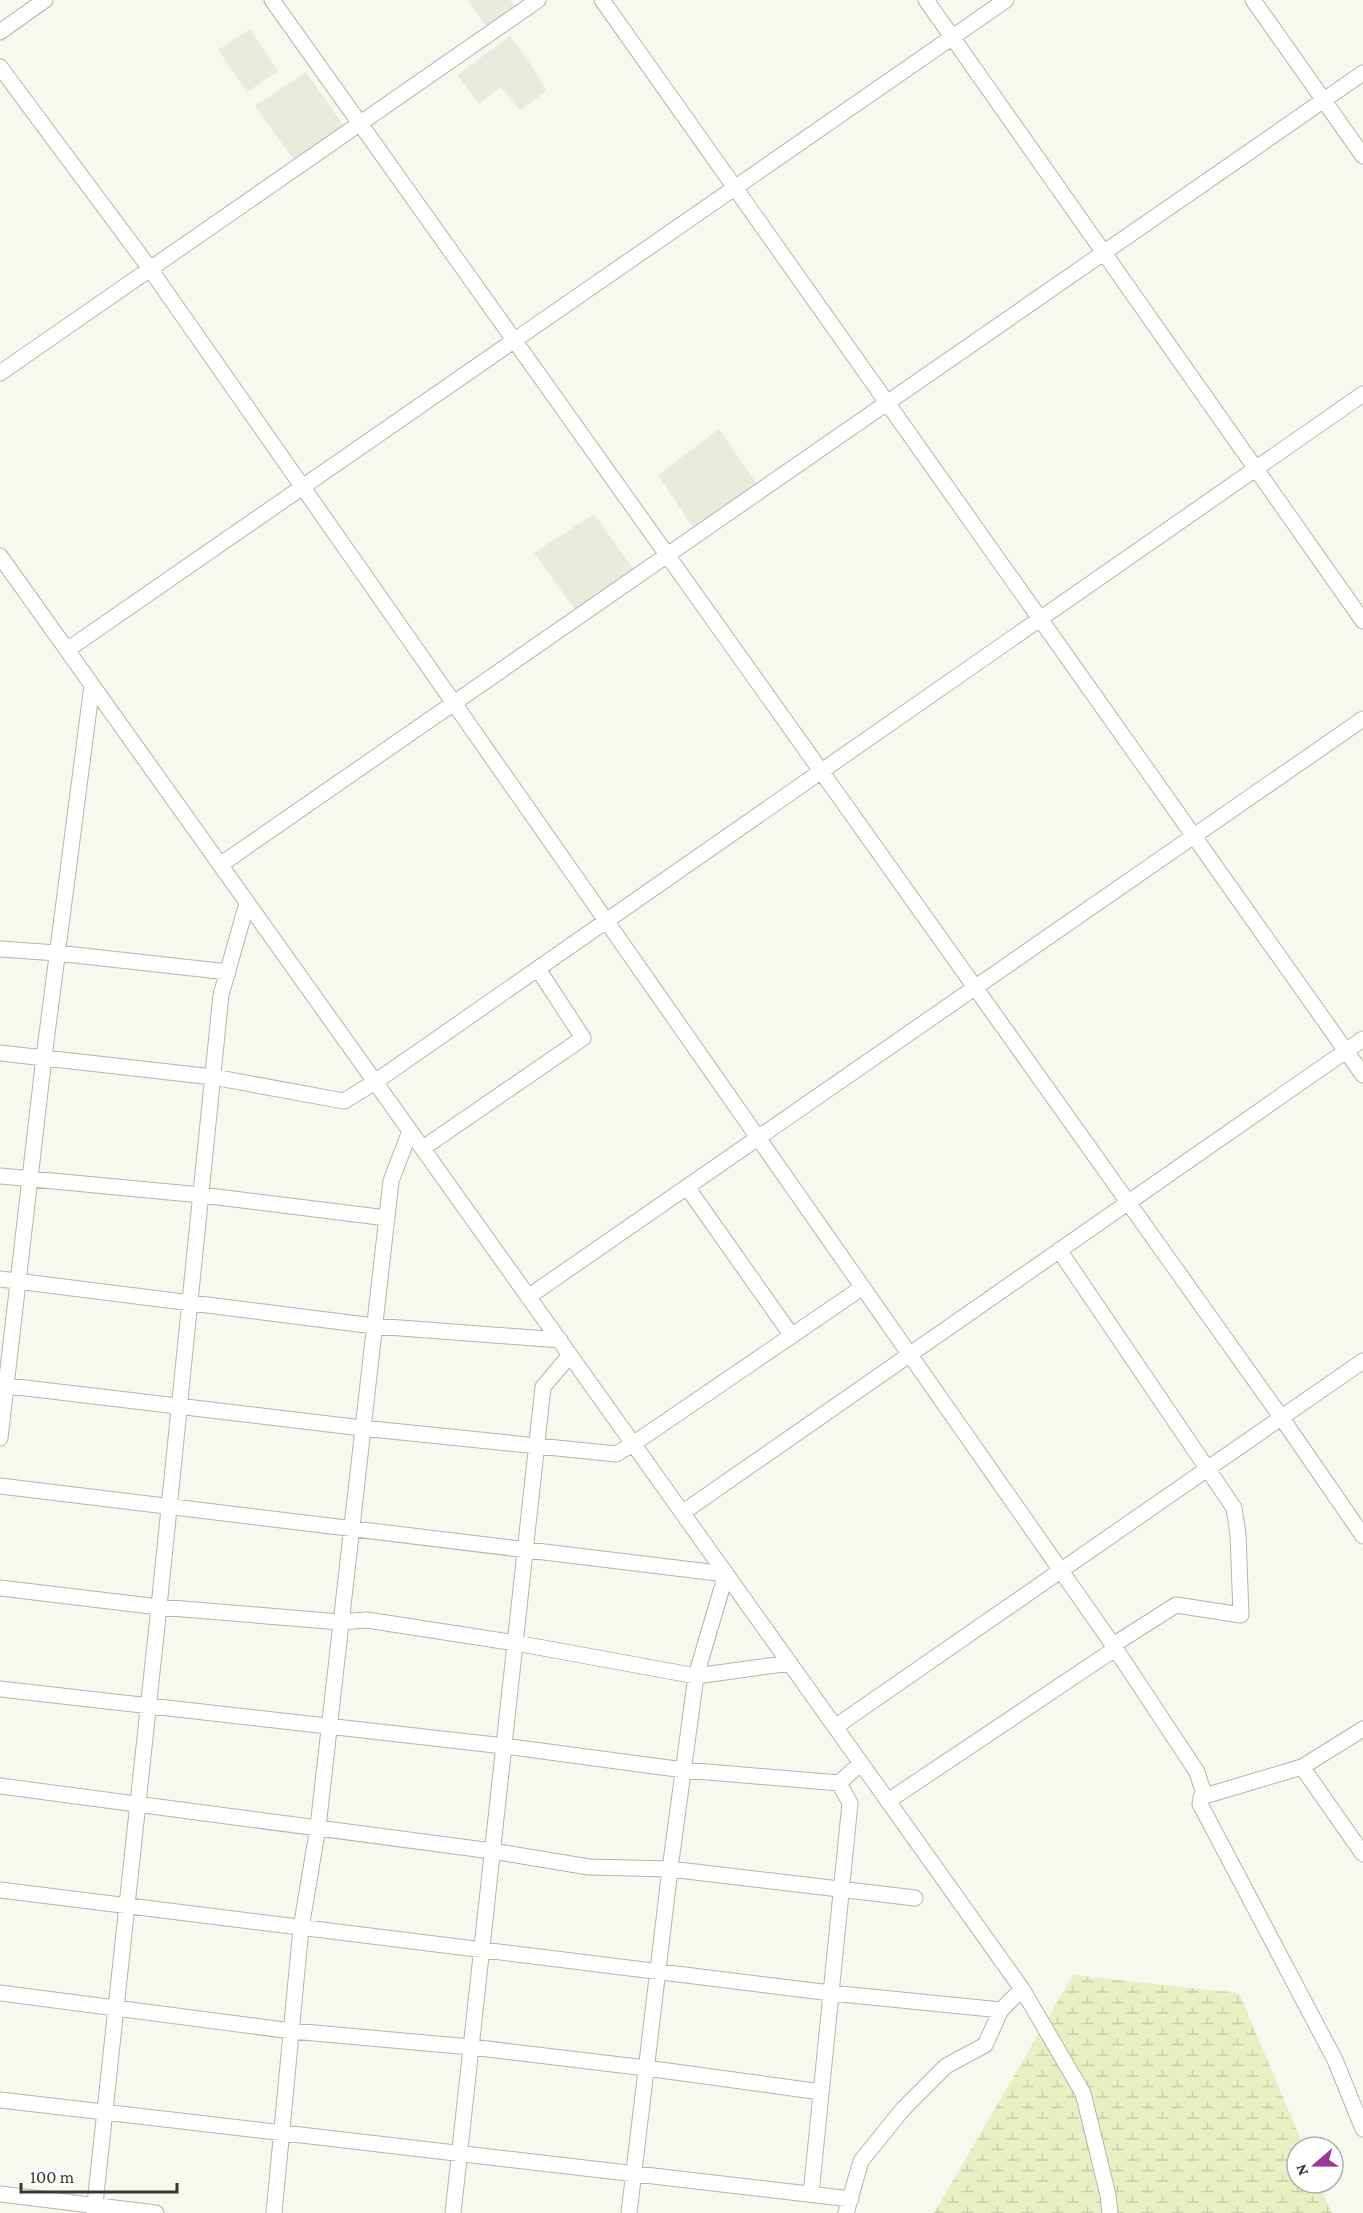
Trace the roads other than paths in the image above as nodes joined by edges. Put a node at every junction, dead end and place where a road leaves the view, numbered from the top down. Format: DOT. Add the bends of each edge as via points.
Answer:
graph roads {
  1 [pos="45,0"];
  2 [pos="272,0"];
  3 [pos="538,0"];
  4 [pos="602,0"];
  5 [pos="926,0"];
  6 [pos="1006,0"];
  7 [pos="1253,0"];
  8 [pos="0,32"];
  9 [pos="952,37"];
  10 [pos="0,67"];
  11 [pos="1363,73"];
  12 [pos="1324,100"];
  13 [pos="360,124"];
  14 [pos="1363,156"];
  15 [pos="735,188"];
  16 [pos="1104,253"];
  17 [pos="150,269"];
  18 [pos="514,340"];
  19 [pos="0,373"];
  20 [pos="1363,394"];
  21 [pos="887,403"];
  22 [pos="1256,469"];
  23 [pos="302,487"];
  24 [pos="667,555"];
  25 [pos="0,556"];
  26 [pos="0,570"];
  27 [pos="27,593"];
  28 [pos="1040,619"];
  29 [pos="1363,621"];
  30 [pos="67,650"];
  31 [pos="92,685"];
  32 [pos="454,703"];
  33 [pos="1363,719"];
  34 [pos="821,771"];
  35 [pos="1194,836"];
  36 [pos="220,864"];
  37 [pos="248,903"];
  38 [pos="607,921"];
  39 [pos="0,949"];
  40 [pos="57,953"];
  41 [pos="538,969"];
  42 [pos="228,972"];
  43 [pos="975,987"];
  44 [pos="1363,1039"];
  45 [pos="1346,1051"];
  46 [pos="0,1053"];
  47 [pos="44,1058"];
  48 [pos="1363,1075"];
  49 [pos="213,1077"];
  50 [pos="375,1082"];
  51 [pos="410,1131"];
  52 [pos="758,1137"];
  53 [pos="423,1148"];
  54 [pos="0,1176"];
  55 [pos="30,1180"];
  56 [pos="687,1187"];
  57 [pos="201,1195"];
  58 [pos="1128,1203"];
  59 [pos="387,1218"];
  60 [pos="1059,1251"];
  61 [pos="0,1279"];
  62 [pos="18,1281"];
  63 [pos="863,1287"];
  64 [pos="528,1297"];
  65 [pos="190,1304"];
  66 [pos="374,1326"];
  67 [pos="792,1336"];
  68 [pos="560,1341"];
  69 [pos="910,1354"];
  70 [pos="570,1355"];
  71 [pos="1363,1361"];
  72 [pos="3,1385"];
  73 [pos="180,1408"];
  74 [pos="1281,1417"];
  75 [pos="362,1428"];
  76 [pos="0,1438"];
  77 [pos="633,1444"];
  78 [pos="537,1447"];
  79 [pos="1207,1468"];
  80 [pos="0,1485"];
  81 [pos="170,1506"];
  82 [pos="682,1513"];
  83 [pos="351,1528"];
  84 [pos="1363,1536"];
  85 [pos="526,1550"];
  86 [pos="1061,1569"];
  87 [pos="726,1574"];
  88 [pos="0,1588"];
  89 [pos="159,1607"];
  90 [pos="340,1622"];
  91 [pos="516,1643"];
  92 [pos="1114,1647"];
  93 [pos="790,1663"];
  94 [pos="696,1676"];
  95 [pos="0,1689"];
  96 [pos="148,1704"];
  97 [pos="329,1726"];
  98 [pos="835,1727"];
  99 [pos="1363,1729"];
  100 [pos="504,1746"];
  101 [pos="861,1763"];
  102 [pos="1302,1767"];
  103 [pos="684,1770"];
  104 [pos="839,1783"];
  105 [pos="0,1786"];
  106 [pos="1202,1797"];
  107 [pos="888,1801"];
  108 [pos="137,1805"];
  109 [pos="318,1827"];
  110 [pos="1358,1836"];
  111 [pos="492,1851"];
  112 [pos="1363,1854"];
  113 [pos="670,1869"];
  114 [pos="0,1890"];
  115 [pos="841,1891"];
  116 [pos="915,1898"];
  117 [pos="127,1907"];
  118 [pos="301,1928"];
  119 [pos="481,1950"];
  120 [pos="658,1971"];
  121 [pos="1022,1989"];
  122 [pos="0,1993"];
  123 [pos="831,1993"];
  124 [pos="117,2008"];
  125 [pos="1001,2010"];
  126 [pos="292,2031"];
  127 [pos="471,2047"];
  128 [pos="646,2068"];
  129 [pos="821,2092"];
  130 [pos="0,2100"];
  131 [pos="105,2112"];
  132 [pos="1363,2129"];
  133 [pos="282,2133"];
  134 [pos="460,2153"];
  135 [pos="634,2174"];
  136 [pos="0,2194"];
  137 [pos="812,2194"];
  138 [pos="848,2206"];
  139 [pos="94,2209"];
  140 [pos="156,2213"];
  141 [pos="274,2213"];
  142 [pos="453,2213"];
  143 [pos="629,2213"];
  144 [pos="1110,2213"];
  1 -- 8 [label="street"];
  2 -- 13 [label="street"];
  3 -- 13 [label="street"];
  4 -- 15 [label="street"];
  5 -- 9 [label="street"];
  6 -- 9 [label="street"];
  7 -- 12 [label="street"];
  9 -- 15 [label="street"];
  9 -- 16 [label="street"];
  10 -- 17 [label="street"];
  11 -- 12 [label="street"];
  12 -- 14 [label="street"];
  12 -- 16 [label="street"];
  13 -- 17 [label="street"];
  13 -- 18 [label="street"];
  15 -- 18 [label="street"];
  15 -- 21 [label="street"];
  16 -- 21 [label="street"];
  16 -- 22 [label="street"];
  17 -- 19 [label="street"];
  17 -- 23 [label="street"];
  18 -- 23 [label="street"];
  18 -- 24 [label="street"];
  20 -- 22 [label="street"];
  21 -- 24 [label="street"];
  21 -- 28 [label="street"];
  22 -- 28 [label="street"];
  22 -- 29 [label="street"];
  23 -- 30 [label="street"];
  23 -- 32 [label="street"];
  24 -- 32 [label="street"];
  24 -- 34 [label="street"];
  25 -- 27 [label="street"];
  26 -- 27 [label="street"];
  27 -- 30 [label="street"];
  28 -- 34 [label="street"];
  28 -- 35 [label="street"];
  30 -- 31 [label="street"];
  31 -- 36 [label="street"];
  31 -- 40 [label="street"];
  32 -- 36 [label="street"];
  32 -- 38 [label="street"];
  33 -- 35 [label="street"];
  34 -- 38 [label="street"];
  34 -- 43 [label="street"];
  35 -- 43 [label="street"];
  35 -- 45 [label="street"];
  36 -- 37 [label="street"];
  37 -- 42 [label="street"];
  37 -- 50 [label="street"];
  38 -- 41 [label="street"];
  38 -- 52 [label="street"];
  39 -- 40 [label="street"];
  40 -- 42 [label="street"];
  40 -- 47 [label="street"];
  41 -- 50 [label="street"];
  41 -- 53 [label="street" via="583,1038"];
  42 -- 49 [label="street" via="221,994"];
  43 -- 52 [label="street"];
  43 -- 58 [label="street"];
  44 -- 45 [label="street"];
  45 -- 48 [label="street"];
  45 -- 58 [label="street"];
  46 -- 47 [label="street"];
  47 -- 49 [label="street"];
  47 -- 55 [label="street"];
  49 -- 50 [label="street" via="344,1101"];
  49 -- 57 [label="street"];
  50 -- 51 [label="street"];
  51 -- 53 [label="street"];
  51 -- 59 [label="street" via="391,1181"];
  52 -- 56 [label="street"];
  52 -- 63 [label="street"];
  53 -- 64 [label="street"];
  54 -- 55 [label="street"];
  55 -- 57 [label="street"];
  55 -- 62 [label="street"];
  56 -- 64 [label="street"];
  56 -- 67 [label="street"];
  57 -- 59 [label="street"];
  57 -- 65 [label="street"];
  58 -- 60 [label="street"];
  58 -- 74 [label="street"];
  59 -- 66 [label="street"];
  60 -- 69 [label="street"];
  60 -- 79 [label="street"];
  61 -- 62 [label="street"];
  62 -- 65 [label="street"];
  62 -- 72 [label="street"];
  63 -- 67 [label="street"];
  63 -- 69 [label="street"];
  64 -- 68 [label="street"];
  65 -- 66 [label="street"];
  65 -- 73 [label="street"];
  66 -- 68 [label="street"];
  66 -- 75 [label="street"];
  67 -- 77 [label="street"];
  68 -- 70 [label="street"];
  69 -- 82 [label="street"];
  69 -- 86 [label="street"];
  70 -- 77 [label="street"];
  70 -- 78 [label="street" via="543,1387"];
  71 -- 74 [label="street"];
  72 -- 73 [label="street"];
  72 -- 76 [label="street"];
  73 -- 75 [label="street"];
  73 -- 81 [label="street"];
  74 -- 79 [label="street"];
  74 -- 84 [label="street"];
  75 -- 78 [label="street"];
  75 -- 83 [label="street"];
  77 -- 78 [label="street" via="616,1454"];
  77 -- 82 [label="street"];
  78 -- 85 [label="street"];
  79 -- 86 [label="street"];
  79 -- 92 [label="street" via="1234,1508 1241,1615 1176,1605"];
  80 -- 81 [label="street"];
  81 -- 83 [label="street"];
  81 -- 89 [label="street"];
  82 -- 87 [label="street"];
  83 -- 85 [label="street"];
  83 -- 90 [label="street"];
  85 -- 87 [label="street"];
  85 -- 91 [label="street"];
  86 -- 92 [label="street"];
  86 -- 98 [label="street"];
  87 -- 93 [label="street"];
  87 -- 94 [label="street"];
  88 -- 89 [label="street"];
  89 -- 90 [label="street"];
  89 -- 96 [label="street"];
  90 -- 91 [label="street" via="367,1620"];
  90 -- 97 [label="street"];
  91 -- 94 [label="street"];
  91 -- 100 [label="street"];
  92 -- 106 [label="street" via="1197,1773"];
  92 -- 107 [label="street"];
  93 -- 94 [label="street"];
  93 -- 98 [label="street"];
  94 -- 103 [label="street"];
  95 -- 96 [label="street"];
  96 -- 97 [label="street"];
  96 -- 108 [label="street"];
  97 -- 100 [label="street"];
  97 -- 109 [label="street"];
  98 -- 101 [label="street"];
  99 -- 102 [label="street"];
  100 -- 103 [label="street"];
  100 -- 111 [label="street"];
  101 -- 104 [label="street"];
  101 -- 107 [label="street"];
  102 -- 106 [label="street"];
  102 -- 110 [label="street"];
  103 -- 104 [label="street"];
  103 -- 113 [label="street"];
  104 -- 115 [label="street" via="850,1803"];
  105 -- 108 [label="street"];
  106 -- 132 [label="street" via="1200,1804 1335,2060"];
  107 -- 121 [label="street"];
  108 -- 109 [label="street"];
  108 -- 117 [label="street"];
  109 -- 111 [label="street"];
  109 -- 118 [label="street"];
  110 -- 112 [label="street"];
  111 -- 113 [label="street" via="589,1867"];
  111 -- 119 [label="street"];
  113 -- 115 [label="street"];
  113 -- 120 [label="street"];
  114 -- 117 [label="street"];
  115 -- 116 [label="street"];
  115 -- 123 [label="street"];
  117 -- 118 [label="street"];
  117 -- 124 [label="street"];
  118 -- 119 [label="street"];
  118 -- 126 [label="street"];
  119 -- 120 [label="street"];
  119 -- 127 [label="street"];
  120 -- 123 [label="street"];
  120 -- 128 [label="street"];
  121 -- 125 [label="street"];
  121 -- 144 [label="street" via="1083,2093"];
  122 -- 124 [label="street"];
  123 -- 125 [label="street"];
  123 -- 129 [label="street"];
  124 -- 126 [label="street"];
  124 -- 131 [label="street"];
  125 -- 138 [label="street" via="985,2045 946,2066 868,2152 861,2161"];
  126 -- 127 [label="street"];
  126 -- 133 [label="street"];
  127 -- 128 [label="street"];
  127 -- 134 [label="street"];
  128 -- 129 [label="street"];
  128 -- 135 [label="street"];
  129 -- 137 [label="street"];
  130 -- 131 [label="street"];
  131 -- 133 [label="street"];
  131 -- 139 [label="street"];
  133 -- 134 [label="street"];
  133 -- 141 [label="street"];
  134 -- 135 [label="street"];
  134 -- 142 [label="street"];
  135 -- 137 [label="street"];
  135 -- 143 [label="street"];
  136 -- 139 [label="street"];
  137 -- 138 [label="street"];
  139 -- 140 [label="street"];
}
